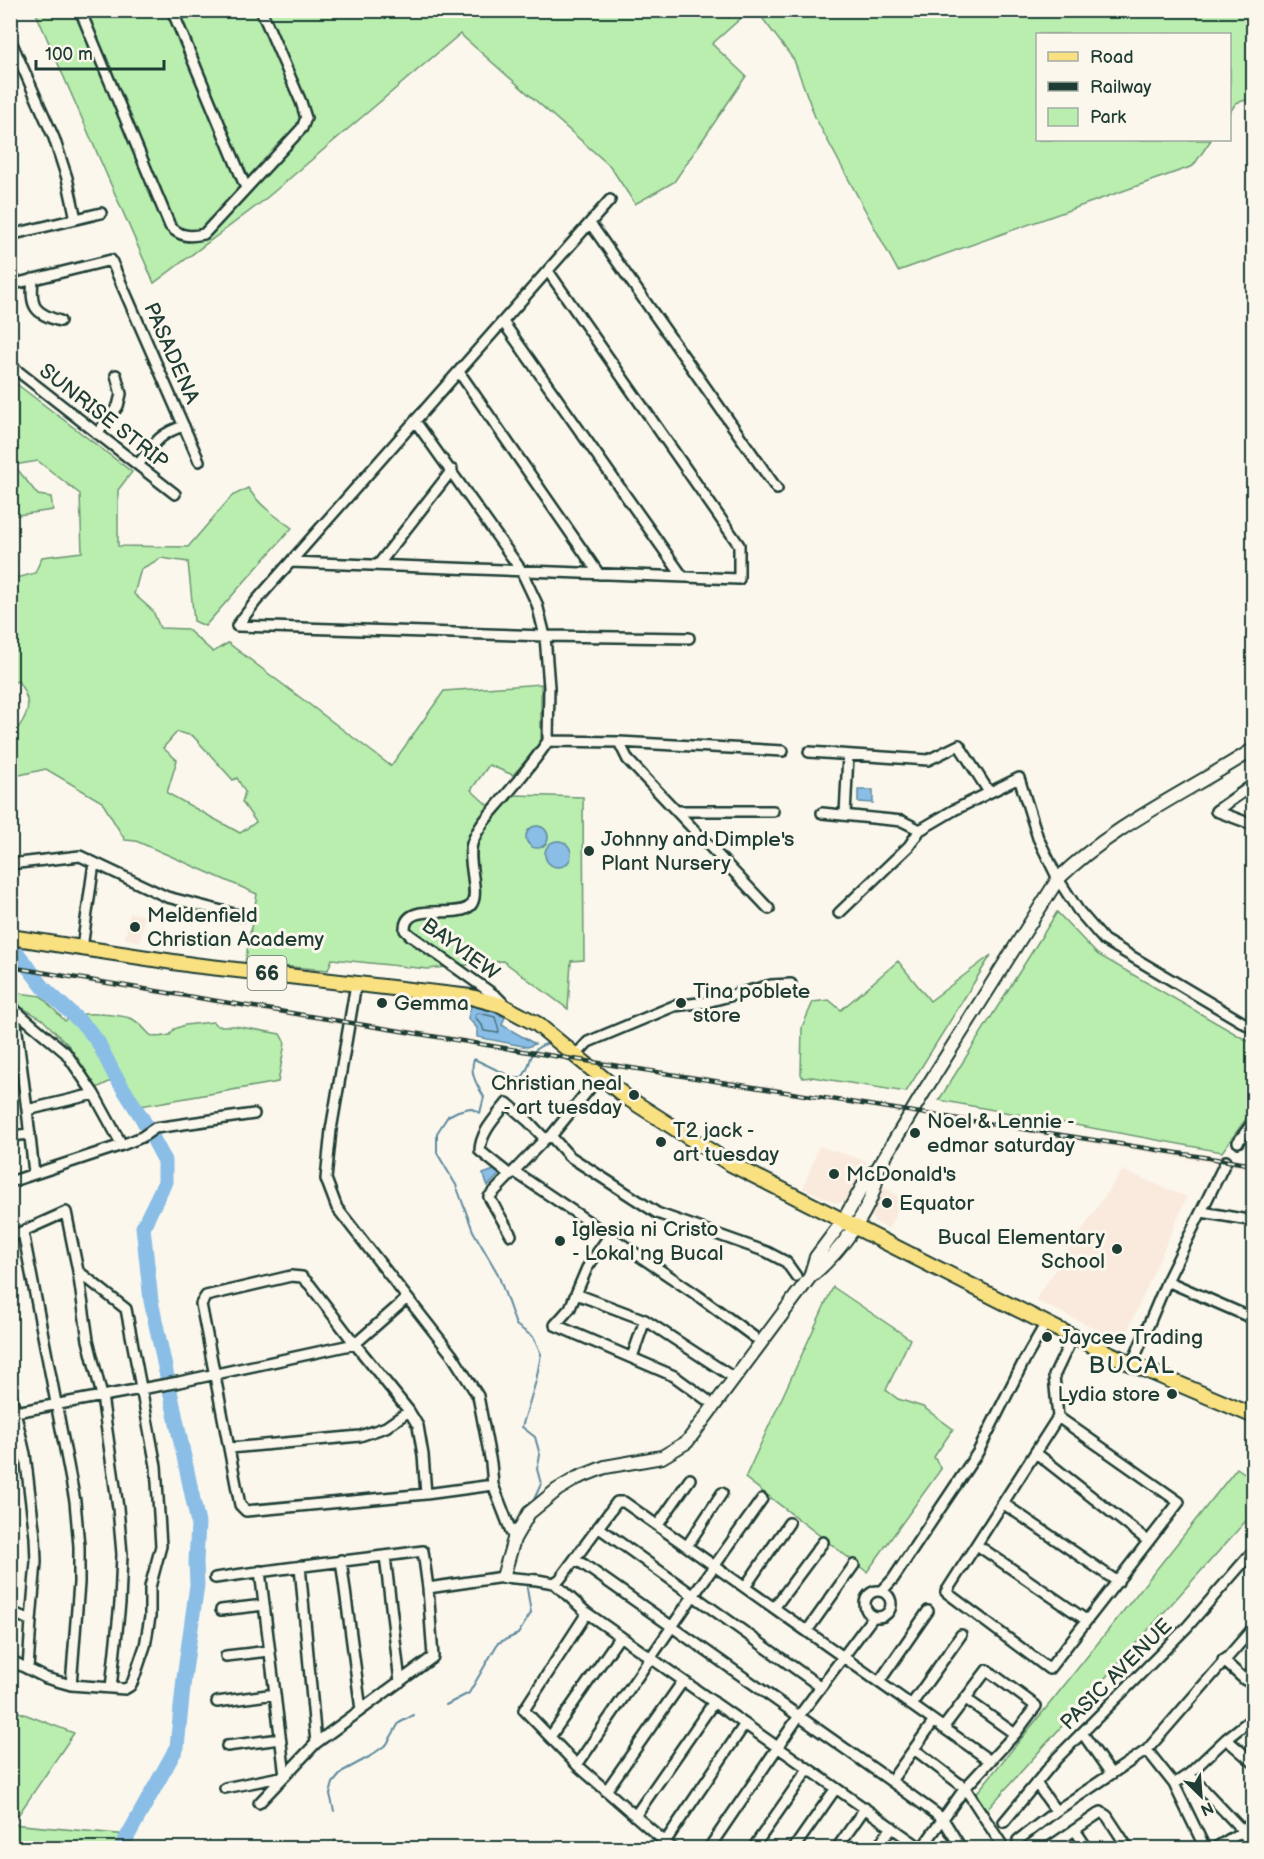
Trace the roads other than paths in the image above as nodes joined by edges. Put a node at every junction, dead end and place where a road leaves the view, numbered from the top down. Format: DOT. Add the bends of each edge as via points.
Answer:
graph roads {
  1 [pos="80,10"];
  2 [pos="172,10"];
  3 [pos="261,10"];
  4 [pos="10,39"];
  5 [pos="246,188"];
  6 [pos="610,200"];
  7 [pos="101,213"];
  8 [pos="76,219"];
  9 [pos="590,223"];
  10 [pos="10,235"];
  11 [pos="548,271"];
  12 [pos="33,279"];
  13 [pos="10,285"];
  14 [pos="60,321"];
  15 [pos="503,322"];
  16 [pos="10,365"];
  17 [pos="459,372"];
  18 [pos="116,375"];
  19 [pos="416,421"];
  20 [pos="184,426"];
  21 [pos="97,434"];
  22 [pos="199,461"];
  23 [pos="138,465"];
  24 [pos="452,470"];
  25 [pos="777,489"];
  26 [pos="176,494"];
  27 [pos="291,562"];
  28 [pos="378,565"];
  29 [pos="521,570"];
  30 [pos="599,574"];
  31 [pos="683,577"];
  32 [pos="545,636"];
  33 [pos="689,638"];
  34 [pos="548,741"];
  35 [pos="620,742"];
  36 [pos="1254,749"];
  37 [pos="783,751"];
  38 [pos="809,752"];
  39 [pos="848,755"];
  40 [pos="1253,786"];
  41 [pos="989,792"];
  42 [pos="676,811"];
  43 [pos="773,811"];
  44 [pos="822,813"];
  45 [pos="845,815"];
  46 [pos="1254,825"];
  47 [pos="920,830"];
  48 [pos="10,864"];
  49 [pos="94,864"];
  50 [pos="1058,879"];
  51 [pos="770,909"];
  52 [pos="839,913"];
  53 [pos="242,916"];
  54 [pos="17,938"];
  55 [pos="82,948"];
  56 [pos="356,984"];
  57 [pos="791,984"];
  58 [pos="12,1007"];
  59 [pos="510,1010"];
  60 [pos="1254,1029"];
  61 [pos="575,1056"];
  62 [pos="599,1077"];
  63 [pos="94,1094"];
  64 [pos="27,1110"];
  65 [pos="254,1114"];
  66 [pos="1254,1121"];
  67 [pos="30,1134"];
  68 [pos="10,1136"];
  69 [pos="548,1137"];
  70 [pos="1238,1142"];
  71 [pos="122,1145"];
  72 [pos="1226,1161"];
  73 [pos="33,1173"];
  74 [pos="512,1173"];
  75 [pos="10,1182"];
  76 [pos="1202,1212"];
  77 [pos="1254,1221"];
  78 [pos="849,1224"];
  79 [pos="23,1232"];
  80 [pos="511,1235"];
  81 [pos="609,1236"];
  82 [pos="10,1237"];
  83 [pos="78,1271"];
  84 [pos="796,1276"];
  85 [pos="1167,1281"];
  86 [pos="576,1294"];
  87 [pos="406,1299"];
  88 [pos="1254,1319"];
  89 [pos="645,1320"];
  90 [pos="1046,1323"];
  91 [pos="1073,1336"];
  92 [pos="754,1337"];
  93 [pos="354,1344"];
  94 [pos="632,1357"];
  95 [pos="1132,1364"];
  96 [pos="215,1373"];
  97 [pos="728,1374"];
  98 [pos="142,1389"];
  99 [pos="10,1390"];
  100 [pos="102,1396"];
  101 [pos="707,1400"];
  102 [pos="58,1405"];
  103 [pos="409,1411"];
  104 [pos="13,1413"];
  105 [pos="1254,1416"];
  106 [pos="1058,1417"];
  107 [pos="230,1448"];
  108 [pos="1036,1453"];
  109 [pos="25,1454"];
  110 [pos="10,1456"];
  111 [pos="690,1479"];
  112 [pos="493,1485"];
  113 [pos="722,1493"];
  114 [pos="426,1494"];
  115 [pos="762,1499"];
  116 [pos="1004,1504"];
  117 [pos="789,1523"];
  118 [pos="658,1525"];
  119 [pos="598,1527"];
  120 [pos="514,1539"];
  121 [pos="1148,1541"];
  122 [pos="823,1542"];
  123 [pos="977,1545"];
  124 [pos="687,1546"];
  125 [pos="1254,1550"];
  126 [pos="385,1556"];
  127 [pos="341,1560"];
  128 [pos="574,1560"];
  129 [pos="854,1564"];
  130 [pos="714,1565"];
  131 [pos="300,1566"];
  132 [pos="260,1571"];
  133 [pos="503,1577"];
  134 [pos="215,1578"];
  135 [pos="1118,1582"];
  136 [pos="554,1583"];
  137 [pos="745,1587"];
  138 [pos="428,1588"];
  139 [pos="882,1592"];
  140 [pos="693,1596"];
  141 [pos="264,1605"];
  142 [pos="774,1608"];
  143 [pos="221,1610"];
  144 [pos="10,1611"];
  145 [pos="928,1611"];
  146 [pos="588,1613"];
  147 [pos="873,1617"];
  148 [pos="1086,1620"];
  149 [pos="31,1621"];
  150 [pos="672,1626"];
  151 [pos="1254,1627"];
  152 [pos="807,1631"];
  153 [pos="961,1635"];
  154 [pos="620,1636"];
  155 [pos="269,1651"];
  156 [pos="226,1656"];
  157 [pos="651,1657"];
  158 [pos="843,1657"];
  159 [pos="10,1660"];
  160 [pos="1224,1660"];
  161 [pos="28,1668"];
  162 [pos="1254,1670"];
  163 [pos="684,1681"];
  164 [pos="400,1682"];
  165 [pos="879,1682"];
  166 [pos="71,1685"];
  167 [pos="820,1687"];
  168 [pos="111,1689"];
  169 [pos="275,1694"];
  170 [pos="966,1699"];
  171 [pos="217,1702"];
  172 [pos="714,1702"];
  173 [pos="911,1706"];
  174 [pos="361,1710"];
  175 [pos="799,1716"];
  176 [pos="1254,1717"];
  177 [pos="934,1721"];
  178 [pos="745,1724"];
  179 [pos="943,1728"];
  180 [pos="1015,1734"];
  181 [pos="1083,1734"];
  182 [pos="550,1737"];
  183 [pos="280,1739"];
  184 [pos="1226,1739"];
  185 [pos="316,1743"];
  186 [pos="226,1746"];
  187 [pos="779,1748"];
  188 [pos="914,1749"];
  189 [pos="1147,1750"];
  190 [pos="989,1760"];
  191 [pos="1254,1763"];
  192 [pos="577,1765"];
  193 [pos="808,1769"];
  194 [pos="1110,1774"];
  195 [pos="1190,1774"];
  196 [pos="285,1776"];
  197 [pos="891,1781"];
  198 [pos="1036,1783"];
  199 [pos="1174,1784"];
  200 [pos="225,1788"];
  201 [pos="836,1788"];
  202 [pos="965,1788"];
  203 [pos="606,1791"];
  204 [pos="259,1803"];
  205 [pos="864,1808"];
  206 [pos="1056,1811"];
  207 [pos="635,1816"];
  208 [pos="943,1819"];
  209 [pos="1254,1821"];
  210 [pos="1004,1822"];
  211 [pos="891,1827"];
  212 [pos="1075,1830"];
  213 [pos="1243,1831"];
  214 [pos="1018,1840"];
  215 [pos="669,1845"];
  216 [pos="709,1848"];
  217 [pos="753,1848"];
  218 [pos="794,1848"];
  219 [pos="837,1848"];
  220 [pos="877,1848"];
  221 [pos="922,1848"];
  222 [pos="961,1848"];
  223 [pos="1004,1848"];
  224 [pos="1048,1848"];
  225 [pos="1087,1848"];
  226 [pos="1128,1848"];
  227 [pos="1205,1848"];
  228 [pos="1215,1848"];
  229 [pos="1251,1848"];
  1 -- 5 [label="street" via="176,233 190,237 204,234"];
  2 -- 5 [label="street"];
  3 -- 5 [label="street" via="306,118 302,128"];
  4 -- 8 [label="street" via="54,138"];
  6 -- 9 [label="street"];
  7 -- 8 [label="street"];
  8 -- 10 [label="street"];
  9 -- 11 [label="street"];
  9 -- 25 [label="street"];
  11 -- 15 [label="street"];
  11 -- 31 [label="street" via="739,545 738,579"];
  12 -- 13 [label="street"];
  12 -- 14 [label="street" via="31,297 35,307 44,316"];
  12 -- 20 [label="street, PASADENA" via="111,260"];
  15 -- 17 [label="street"];
  15 -- 31 [label="street"];
  16 -- 21 [label="street, SUNRISE STRIP"];
  17 -- 19 [label="street"];
  17 -- 30 [label="street"];
  18 -- 21 [label="street" via="121,394 118,406"];
  19 -- 24 [label="street"];
  19 -- 27 [label="street"];
  20 -- 22 [label="street, PASADENA"];
  20 -- 23 [label="street" via="170,430"];
  21 -- 23 [label="street, SUNRISE STRIP"];
  23 -- 26 [label="street, SUNRISE STRIP"];
  24 -- 28 [label="street"];
  24 -- 29 [label="street"];
  27 -- 28 [label="street"];
  27 -- 32 [label="street" via="237,626"];
  28 -- 29 [label="street"];
  29 -- 30 [label="street"];
  29 -- 32 [label="street" via="537,604"];
  30 -- 31 [label="street"];
  32 -- 33 [label="street"];
  32 -- 34 [label="street"];
  34 -- 35 [label="street"];
  34 -- 59 [label="street, BAYVIEW" via="473,840 469,856 474,900 469,907 417,914 404,923 410,935"];
  35 -- 37 [label="street"];
  35 -- 42 [label="street" via="628,760"];
  36 -- 50 [label="main road" via="1127,826"];
  38 -- 39 [label="street"];
  39 -- 41 [label="street" via="928,760 959,745"];
  39 -- 45 [label="street"];
  40 -- 46 [label="street" via="1216,811"];
  41 -- 47 [label="street"];
  41 -- 50 [label="street" via="1019,778 1038,838"];
  42 -- 43 [label="street"];
  42 -- 51 [label="street"];
  44 -- 45 [label="street"];
  45 -- 47 [label="street" via="902,821"];
  47 -- 52 [label="street" via="909,846"];
  48 -- 49 [label="street" via="80,856"];
  49 -- 53 [label="street" via="167,897"];
  49 -- 55 [label="street"];
  50 -- 60 [label="street" via="1104,940"];
  50 -- 78 [label="main road" via="878,1168 867,1179"];
  54 -- 55 [label="main road, 66"];
  55 -- 56 [label="main road, 66"];
  56 -- 59 [label="main road, 66" via="471,997"];
  56 -- 87 [label="street" via="326,1179 337,1208"];
  57 -- 61 [label="street" via="674,1006 588,1042"];
  58 -- 63 [label="street" via="66,1053"];
  58 -- 64 [label="street"];
  59 -- 61 [label="main road, 66" via="548,1032"];
  61 -- 62 [label="main road, 66"];
  62 -- 69 [label="street"];
  62 -- 78 [label="main road, 66" via="729,1163"];
  63 -- 64 [label="street"];
  63 -- 71 [label="street"];
  64 -- 67 [label="street"];
  65 -- 71 [label="street" via="155,1128"];
  66 -- 70 [label="street"];
  67 -- 68 [label="street"];
  67 -- 73 [label="street"];
  69 -- 74 [label="street"];
  69 -- 74 [label="street" via="507,1103 491,1122 480,1151"];
  69 -- 84 [label="street" via="569,1156 657,1213 767,1252 786,1262"];
  71 -- 73 [label="street"];
  72 -- 76 [label="street"];
  73 -- 75 [label="street"];
  74 -- 80 [label="street" via="489,1197"];
  74 -- 81 [label="street"];
  76 -- 77 [label="street"];
  76 -- 85 [label="street"];
  78 -- 90 [label="main road, 66"];
  78 -- 120 [label="main road" via="816,1257 810,1277 687,1442 662,1457 605,1467 577,1478 529,1514"];
  79 -- 82 [label="street"];
  79 -- 83 [label="street" via="66,1212"];
  79 -- 102 [label="street"];
  81 -- 86 [label="street" via="587,1268"];
  81 -- 92 [label="street"];
  83 -- 98 [label="street" via="126,1309"];
  83 -- 100 [label="street" via="88,1340"];
  85 -- 88 [label="street"];
  85 -- 95 [label="street"];
  86 -- 89 [label="street"];
  86 -- 94 [label="street" via="555,1325"];
  87 -- 93 [label="street"];
  87 -- 112 [label="street" via="452,1355 478,1396"];
  89 -- 94 [label="street"];
  89 -- 97 [label="street"];
  90 -- 91 [label="main road, 66"];
  90 -- 139 [label="street" via="978,1452"];
  91 -- 95 [label="main road, 66"];
  91 -- 106 [label="street" via="1053,1376"];
  93 -- 96 [label="street"];
  93 -- 96 [label="street" via="310,1285 302,1277 291,1276 206,1296 201,1304"];
  93 -- 103 [label="street"];
  94 -- 101 [label="street" via="674,1376"];
  95 -- 105 [label="main road, 66"];
  96 -- 98 [label="street"];
  96 -- 107 [label="street"];
  98 -- 100 [label="street"];
  98 -- 168 [label="street" via="156,1466 161,1546 150,1587 150,1617 138,1671 130,1686"];
  99 -- 104 [label="street"];
  100 -- 102 [label="street"];
  100 -- 168 [label="street" via="122,1554"];
  102 -- 104 [label="street"];
  102 -- 166 [label="street" via="80,1546"];
  103 -- 107 [label="street" via="386,1428 360,1436"];
  103 -- 114 [label="street" via="418,1426"];
  104 -- 109 [label="street"];
  106 -- 108 [label="street"];
  106 -- 121 [label="street" via="1179,1502"];
  107 -- 114 [label="street" via="240,1505 246,1511"];
  108 -- 116 [label="street"];
  108 -- 121 [label="street"];
  109 -- 110 [label="street"];
  109 -- 149 [label="street" via="36,1562"];
  111 -- 118 [label="street"];
  112 -- 114 [label="street"];
  112 -- 120 [label="street"];
  113 -- 124 [label="street"];
  115 -- 130 [label="street"];
  116 -- 123 [label="street"];
  116 -- 135 [label="street"];
  117 -- 137 [label="street"];
  118 -- 119 [label="street" via="624,1502 617,1502"];
  118 -- 124 [label="street"];
  119 -- 128 [label="street"];
  119 -- 140 [label="street"];
  120 -- 133 [label="main road"];
  121 -- 135 [label="street"];
  122 -- 142 [label="street"];
  123 -- 148 [label="street"];
  123 -- 148 [label="street" via="946,1592 1049,1669"];
  124 -- 130 [label="street"];
  125 -- 181 [label="street, PASIC AVENUE" via="1187,1627"];
  126 -- 127 [label="street"];
  126 -- 138 [label="street" via="423,1551"];
  126 -- 164 [label="street"];
  127 -- 131 [label="street"];
  127 -- 174 [label="street"];
  128 -- 136 [label="street"];
  128 -- 150 [label="street"];
  129 -- 152 [label="street"];
  130 -- 137 [label="street"];
  130 -- 140 [label="street"];
  131 -- 132 [label="street"];
  131 -- 185 [label="street"];
  132 -- 134 [label="street"];
  132 -- 141 [label="street"];
  133 -- 136 [label="street"];
  133 -- 138 [label="street"];
  135 -- 148 [label="street"];
  136 -- 146 [label="street"];
  137 -- 142 [label="street"];
  138 -- 164 [label="street" via="434,1657"];
  139 -- 147 [label="street" via="873,1592 865,1602 866,1611"];
  139 -- 147 [label="street" via="889,1597 891,1609 881,1617"];
  140 -- 150 [label="street"];
  140 -- 167 [label="street"];
  141 -- 143 [label="street"];
  141 -- 155 [label="street"];
  142 -- 152 [label="street"];
  144 -- 149 [label="street"];
  145 -- 165 [label="street"];
  146 -- 154 [label="street"];
  146 -- 182 [label="street" via="524,1710"];
  147 -- 158 [label="street"];
  149 -- 161 [label="street"];
  150 -- 157 [label="street"];
  150 -- 175 [label="street"];
  151 -- 160 [label="street"];
  152 -- 158 [label="street"];
  153 -- 173 [label="street"];
  154 -- 157 [label="street"];
  154 -- 182 [label="street"];
  155 -- 156 [label="street"];
  155 -- 169 [label="street"];
  157 -- 163 [label="street"];
  157 -- 192 [label="street"];
  158 -- 165 [label="street"];
  158 -- 167 [label="street"];
  159 -- 161 [label="street"];
  160 -- 162 [label="street" via="1245,1680"];
  160 -- 189 [label="street"];
  161 -- 166 [label="street"];
  163 -- 172 [label="street"];
  163 -- 203 [label="street"];
  164 -- 174 [label="street"];
  165 -- 173 [label="street"];
  166 -- 168 [label="street"];
  167 -- 175 [label="street"];
  169 -- 171 [label="street"];
  169 -- 183 [label="street"];
  170 -- 179 [label="street"];
  170 -- 180 [label="street"];
  170 -- 180 [label="street" via="987,1670 1036,1706"];
  172 -- 178 [label="street"];
  172 -- 207 [label="street"];
  173 -- 177 [label="street"];
  174 -- 185 [label="street"];
  175 -- 187 [label="street"];
  175 -- 197 [label="street"];
  176 -- 184 [label="street"];
  177 -- 179 [label="street"];
  177 -- 188 [label="street"];
  178 -- 187 [label="street"];
  178 -- 215 [label="street"];
  179 -- 190 [label="street"];
  180 -- 190 [label="street"];
  181 -- 194 [label="street"];
  181 -- 198 [label="street, PASIC AVENUE"];
  182 -- 192 [label="street"];
  183 -- 186 [label="street"];
  183 -- 196 [label="street"];
  184 -- 191 [label="street"];
  184 -- 195 [label="street"];
  185 -- 196 [label="street"];
  187 -- 193 [label="street"];
  187 -- 216 [label="street"];
  188 -- 197 [label="street"];
  188 -- 202 [label="street"];
  189 -- 194 [label="street"];
  189 -- 199 [label="street"];
  190 -- 202 [label="street"];
  192 -- 203 [label="street"];
  193 -- 201 [label="street"];
  193 -- 217 [label="street"];
  194 -- 206 [label="street"];
  195 -- 199 [label="street"];
  195 -- 213 [label="street"];
  196 -- 200 [label="street"];
  196 -- 204 [label="street"];
  197 -- 208 [label="street"];
  198 -- 206 [label="street"];
  198 -- 210 [label="street, PASIC AVENUE"];
  199 -- 227 [label="street"];
  201 -- 205 [label="street"];
  201 -- 218 [label="street"];
  202 -- 208 [label="street"];
  202 -- 223 [label="street"];
  203 -- 207 [label="street"];
  205 -- 211 [label="street"];
  205 -- 219 [label="street"];
  206 -- 214 [label="street"];
  207 -- 215 [label="street"];
  208 -- 221 [label="street"];
  208 -- 222 [label="street"];
  209 -- 213 [label="street"];
  211 -- 220 [label="street"];
  211 -- 221 [label="street"];
  212 -- 224 [label="street"];
  212 -- 225 [label="street"];
  212 -- 226 [label="street" via="1104,1813"];
  213 -- 228 [label="street"];
  213 -- 229 [label="street"];
}
